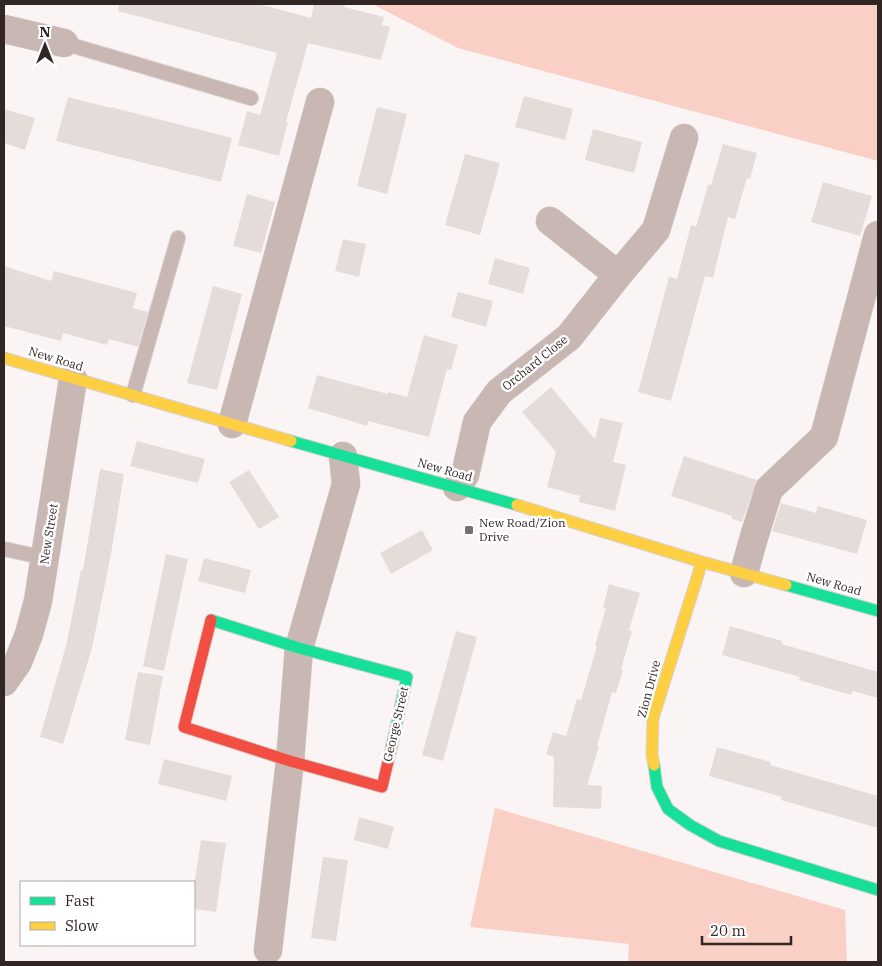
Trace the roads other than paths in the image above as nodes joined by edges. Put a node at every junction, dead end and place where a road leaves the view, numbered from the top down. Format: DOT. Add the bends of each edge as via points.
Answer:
graph roads {
  1 [pos="4,29"];
  2 [pos="64,43"];
  3 [pos="251,98"];
  4 [pos="320,102"];
  5 [pos="684,138"];
  6 [pos="550,221"];
  7 [pos="878,235"];
  8 [pos="178,238"];
  9 [pos="618,275"];
  10 [pos="4,358"];
  11 [pos="73,379"];
  12 [pos="133,395"];
  13 [pos="232,424"];
  14 [pos="343,456"];
  15 [pos="457,487"];
  16 [pos="4,549"];
  17 [pos="46,558"];
  18 [pos="702,562"];
  19 [pos="744,573"];
  20 [pos="878,611"];
  21 [pos="299,648"];
  22 [pos="4,682"];
  23 [pos="290,761"];
  24 [pos="878,890"];
  25 [pos="266,956"];
  1 -- 2 [label="street"];
  2 -- 3 [label="lane"];
  4 -- 13 [label="street"];
  5 -- 9 [label="street, Orchard Close" via="656,230"];
  6 -- 9 [label="street"];
  7 -- 19 [label="street" via="824,438 770,489"];
  8 -- 12 [label="lane"];
  9 -- 15 [label="street, Orchard Close" via="569,337 499,392 477,422 465,474"];
  10 -- 11 [label="street, New Road"];
  11 -- 12 [label="street, New Road"];
  11 -- 17 [label="street, New Street"];
  12 -- 13 [label="street, New Road"];
  13 -- 14 [label="street, New Road"];
  14 -- 15 [label="street, New Road"];
  14 -- 21 [label="street" via="346,484"];
  15 -- 18 [label="street, New Road"];
  16 -- 17 [label="lane"];
  17 -- 22 [label="street, New Street" via="29,634 18,662"];
  18 -- 19 [label="street, New Road"];
  18 -- 24 [label="street, Zion Drive" via="653,718 652,756 657,787 668,809 718,840"];
  19 -- 20 [label="street, New Road"];
  21 -- 23 [label="street"];
  21 -- 23 [label="street, George Street" via="211,620 184,727"];
  21 -- 23 [label="street, George Street" via="407,677 382,787"];
  23 -- 25 [label="street"];
}
